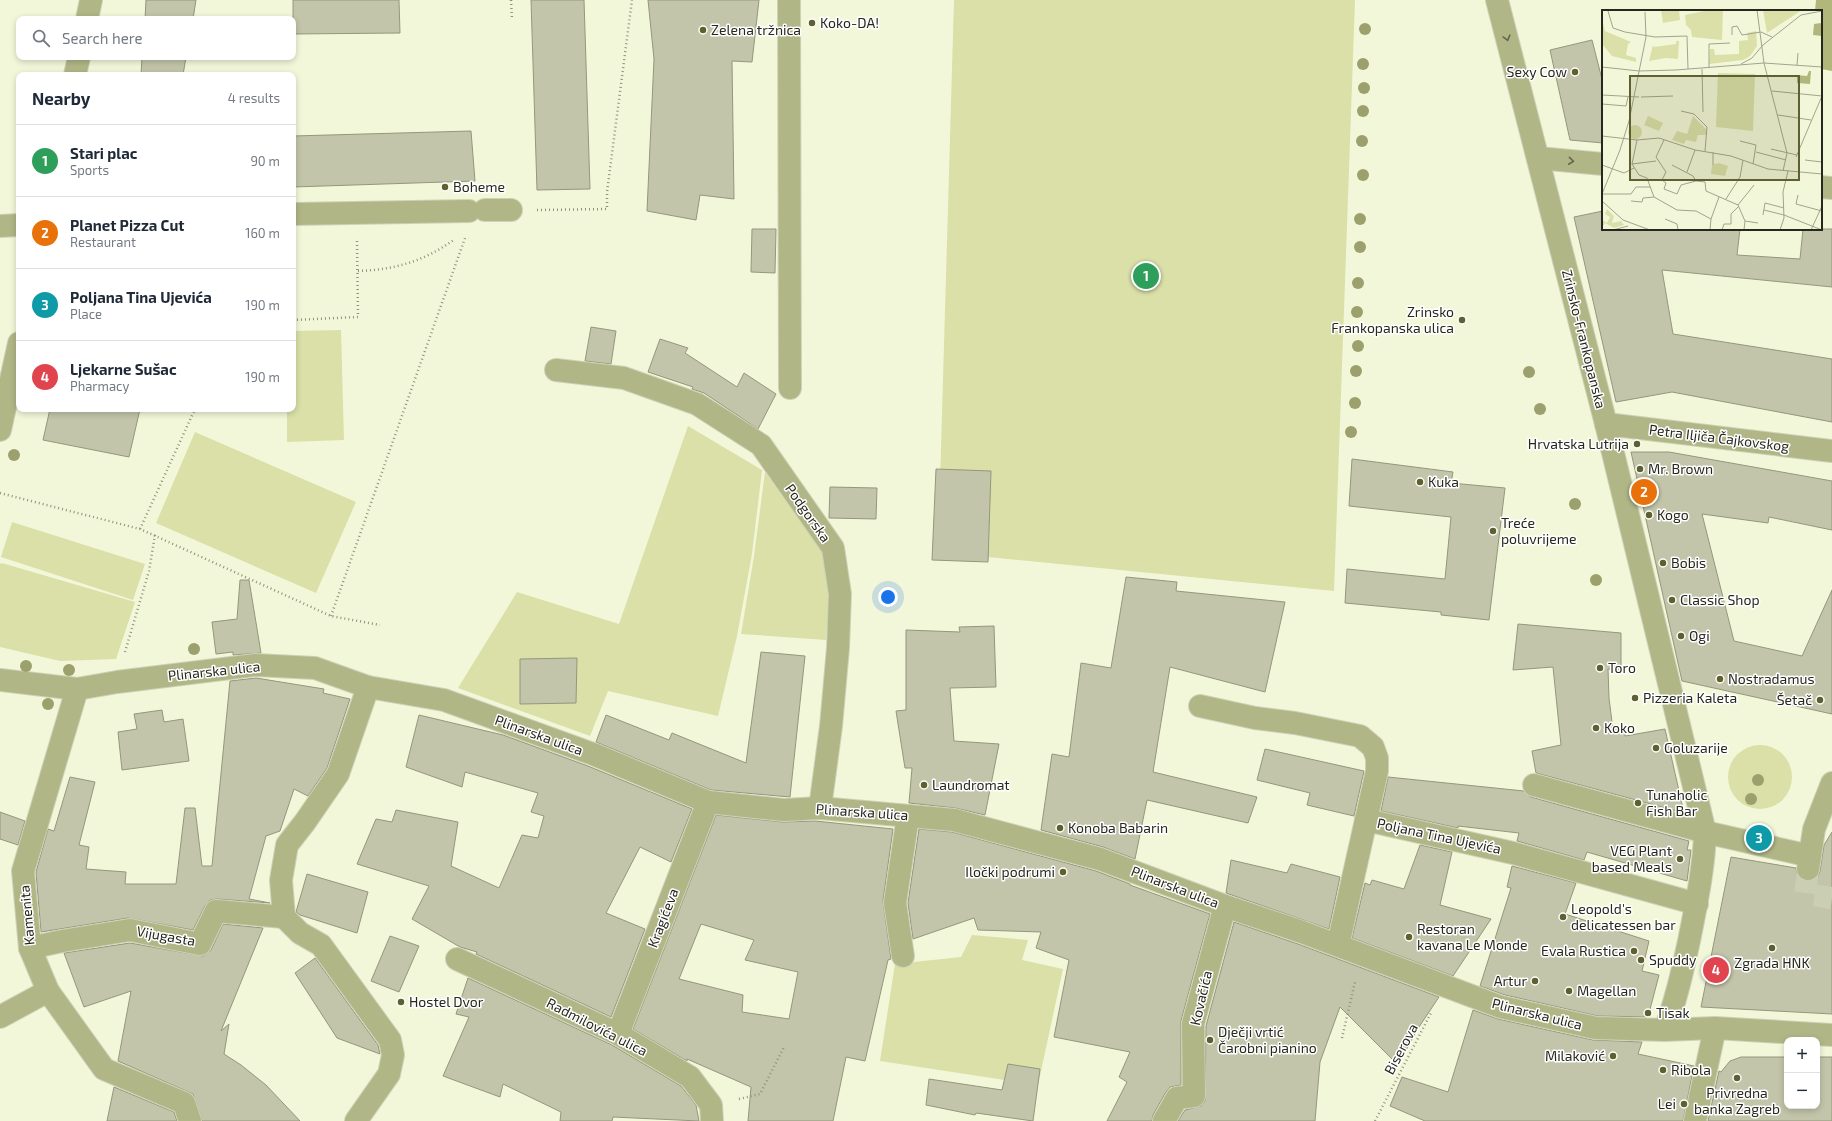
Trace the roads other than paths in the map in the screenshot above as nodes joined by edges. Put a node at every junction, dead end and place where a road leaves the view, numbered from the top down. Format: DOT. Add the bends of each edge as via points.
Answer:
graph roads {
  1 [pos="91,0"];
  2 [pos="789,0"];
  3 [pos="1497,0"];
  4 [pos="88,16"];
  5 [pos="78,60"];
  6 [pos="76,72"];
  7 [pos="1538,158"];
  8 [pos="1602,164"];
  9 [pos="1822,187"];
  10 [pos="1832,188"];
  11 [pos="511,210"];
  12 [pos="296,214"];
  13 [pos="16,225"];
  14 [pos="0,226"];
  15 [pos="16,357"];
  16 [pos="556,370"];
  17 [pos="790,388"];
  18 [pos="1606,424"];
  19 [pos="0,430"];
  20 [pos="1832,451"];
  21 [pos="0,680"];
  22 [pos="368,686"];
  23 [pos="77,689"];
  24 [pos="1200,706"];
  25 [pos="1832,783"];
  26 [pos="1534,785"];
  27 [pos="708,802"];
  28 [pos="820,808"];
  29 [pos="908,816"];
  30 [pos="1366,820"];
  31 [pos="1705,832"];
  32 [pos="1696,904"];
  33 [pos="1225,906"];
  34 [pos="284,917"];
  35 [pos="1338,945"];
  36 [pos="30,948"];
  37 [pos="903,956"];
  38 [pos="457,959"];
  39 [pos="48,992"];
  40 [pos="0,1017"];
  41 [pos="1716,1028"];
  42 [pos="1664,1030"];
  43 [pos="618,1034"];
  44 [pos="1832,1035"];
  45 [pos="712,1113"];
  46 [pos="190,1121"];
  47 [pos="356,1121"];
  48 [pos="1164,1121"];
  49 [pos="1695,1121"];
  1 -- 4 [label="street"];
  2 -- 17 [label="street"];
  3 -- 7 [label="street, Zrinsko-Frankopanska, one-way"];
  5 -- 6 [label="street"];
  7 -- 8 [label="street, one-way"];
  7 -- 18 [label="street, Zrinsko-Frankopanska"];
  9 -- 10 [label="street"];
  11 -- 12 [label="street" via="474,217 357,212"];
  13 -- 14 [label="street"];
  15 -- 19 [label="street"];
  16 -- 28 [label="street, Podgorska" via="624,378 704,408 761,445 833,548 840,594 838,648"];
  18 -- 20 [label="street, Petra Iljiča Čajkovskog"];
  18 -- 31 [label="street, Zrinsko-Frankopanska"];
  21 -- 23 [label="street, Plinarska ulica"];
  22 -- 23 [label="street, Plinarska ulica" via="315,668 256,665"];
  22 -- 27 [label="street, Plinarska ulica" via="444,700 593,754"];
  22 -- 34 [label="street" via="338,774 306,822 287,845 281,880"];
  23 -- 36 [label="street, Kamenita" via="23,871"];
  24 -- 30 [label="street" via="1360,736 1373,747 1377,758 1377,771"];
  25 -- 31 [label="street" via="1814,829 1809,863"];
  26 -- 31 [label="street"];
  27 -- 28 [label="street, Plinarska ulica" via="784,810"];
  27 -- 43 [label="street, Kragićeva"];
  28 -- 29 [label="street, Plinarska ulica"];
  29 -- 33 [label="street, Plinarska ulica" via="954,820 1100,859"];
  29 -- 37 [label="street" via="895,903"];
  30 -- 32 [label="street, Poljana Tina Ujevića" via="1513,852"];
  30 -- 35 [label="street"];
  31 -- 32 [label="street"];
  32 -- 42 [label="street" via="1675,1003"];
  33 -- 35 [label="street, Plinarska ulica"];
  33 -- 48 [label="street, Kovačića" via="1193,1024 1194,1096 1177,1098"];
  34 -- 36 [label="street, Vijugasta" via="216,911 200,944 130,930"];
  34 -- 47 [label="street" via="300,933 321,945 390,1040 393,1055 389,1074"];
  35 -- 42 [label="street, Plinarska ulica" via="1501,1007 1596,1028"];
  36 -- 39 [label="street, Kamenita"];
  38 -- 43 [label="street, Radmilovića ulica"];
  39 -- 40 [label="street"];
  39 -- 46 [label="street, Kamenita" via="104,1069 184,1103"];
  41 -- 42 [label="street, Plinarska ulica"];
  41 -- 44 [label="street, Plinarska ulica"];
  41 -- 49 [label="street"];
  43 -- 45 [label="street, Radmilovića ulica" via="690,1077"];
}
